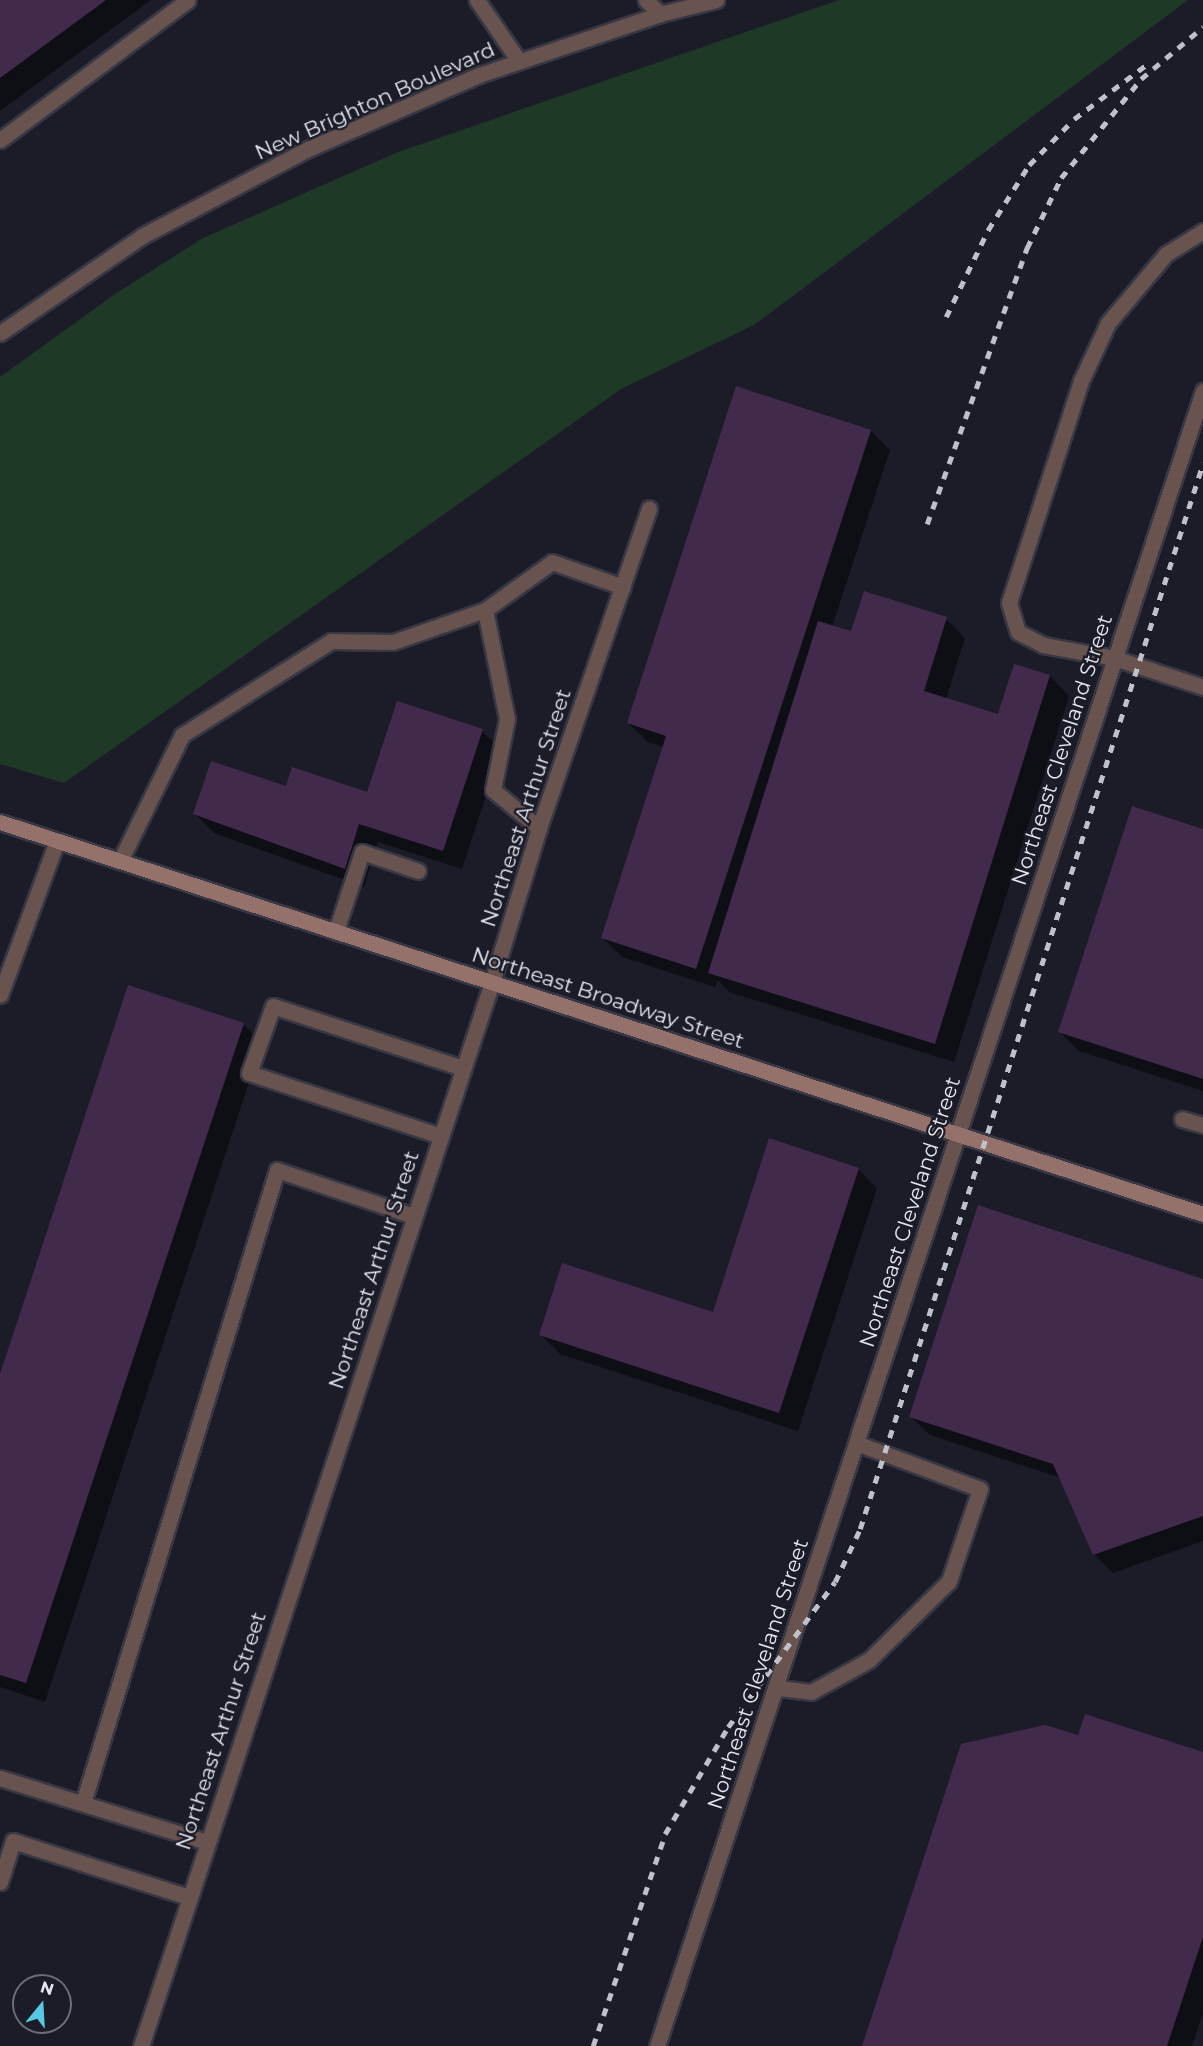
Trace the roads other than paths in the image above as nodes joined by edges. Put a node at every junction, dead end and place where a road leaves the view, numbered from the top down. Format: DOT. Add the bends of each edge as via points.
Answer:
graph roads {
  1 [pos="188,0"];
  2 [pos="477,0"];
  3 [pos="646,0"];
  4 [pos="684,0"];
  5 [pos="716,0"];
  6 [pos="660,14"];
  7 [pos="519,62"];
  8 [pos="0,140"];
  9 [pos="1203,231"];
  10 [pos="0,333"];
  11 [pos="1203,392"];
  12 [pos="649,508"];
  13 [pos="623,587"];
  14 [pos="485,610"];
  15 [pos="1114,658"];
  16 [pos="1203,687"];
  17 [pos="0,822"];
  18 [pos="539,828"];
  19 [pos="57,840"];
  20 [pos="120,861"];
  21 [pos="418,871"];
  22 [pos="336,931"];
  23 [pos="492,982"];
  24 [pos="0,994"];
  25 [pos="463,1068"];
  26 [pos="1182,1119"];
  27 [pos="1203,1125"];
  28 [pos="957,1134"];
  29 [pos="441,1136"];
  30 [pos="1203,1214"];
  31 [pos="414,1216"];
  32 [pos="856,1443"];
  33 [pos="778,1688"];
  34 [pos="0,1778"];
  35 [pos="82,1803"];
  36 [pos="207,1842"];
  37 [pos="0,1882"];
  38 [pos="189,1897"];
  39 [pos="141,2046"];
  40 [pos="657,2046"];
  1 -- 8 [label="street"];
  2 -- 7 [label="street"];
  3 -- 6 [label="street"];
  4 -- 6 [label="street, New Brighton Boulevard"];
  5 -- 6 [label="street, New Brighton Boulevard"];
  6 -- 7 [label="street, New Brighton Boulevard"];
  7 -- 10 [label="street, New Brighton Boulevard" via="297,154 142,236"];
  9 -- 15 [label="street" via="1166,254 1108,323 1081,381 1010,603 1018,632 1043,645"];
  11 -- 15 [label="street, Northeast Cleveland Street"];
  12 -- 13 [label="street, Northeast Arthur Street"];
  13 -- 14 [label="street" via="552,562"];
  13 -- 18 [label="street, Northeast Arthur Street"];
  14 -- 18 [label="street" via="507,719 493,790"];
  14 -- 20 [label="street" via="393,642 331,641 182,735"];
  15 -- 16 [label="street"];
  15 -- 28 [label="street, Northeast Cleveland Street"];
  17 -- 19 [label="main road, Northeast Broadway Street"];
  18 -- 23 [label="street, Northeast Arthur Street"];
  19 -- 20 [label="main road, Northeast Broadway Street"];
  19 -- 24 [label="street"];
  20 -- 22 [label="main road, Northeast Broadway Street"];
  21 -- 22 [label="street" via="362,852"];
  22 -- 23 [label="main road, Northeast Broadway Street"];
  23 -- 25 [label="street, Northeast Arthur Street"];
  23 -- 28 [label="main road, Northeast Broadway Street"];
  25 -- 29 [label="street, Northeast Arthur Street"];
  25 -- 29 [label="street" via="273,1006 249,1073"];
  26 -- 27 [label="street"];
  28 -- 30 [label="main road, Northeast Broadway Street"];
  28 -- 32 [label="street, Northeast Cleveland Street"];
  29 -- 31 [label="street, Northeast Arthur Street"];
  31 -- 35 [label="street" via="277,1170"];
  31 -- 36 [label="street, Northeast Arthur Street"];
  32 -- 33 [label="street, Northeast Cleveland Street"];
  32 -- 33 [label="street" via="980,1489 949,1581 869,1660 811,1692"];
  33 -- 40 [label="street, Northeast Cleveland Street"];
  34 -- 35 [label="street"];
  35 -- 36 [label="street"];
  36 -- 38 [label="street, Northeast Arthur Street"];
  37 -- 38 [label="street" via="13,1841"];
  38 -- 39 [label="street, Northeast Arthur Street"];
}
